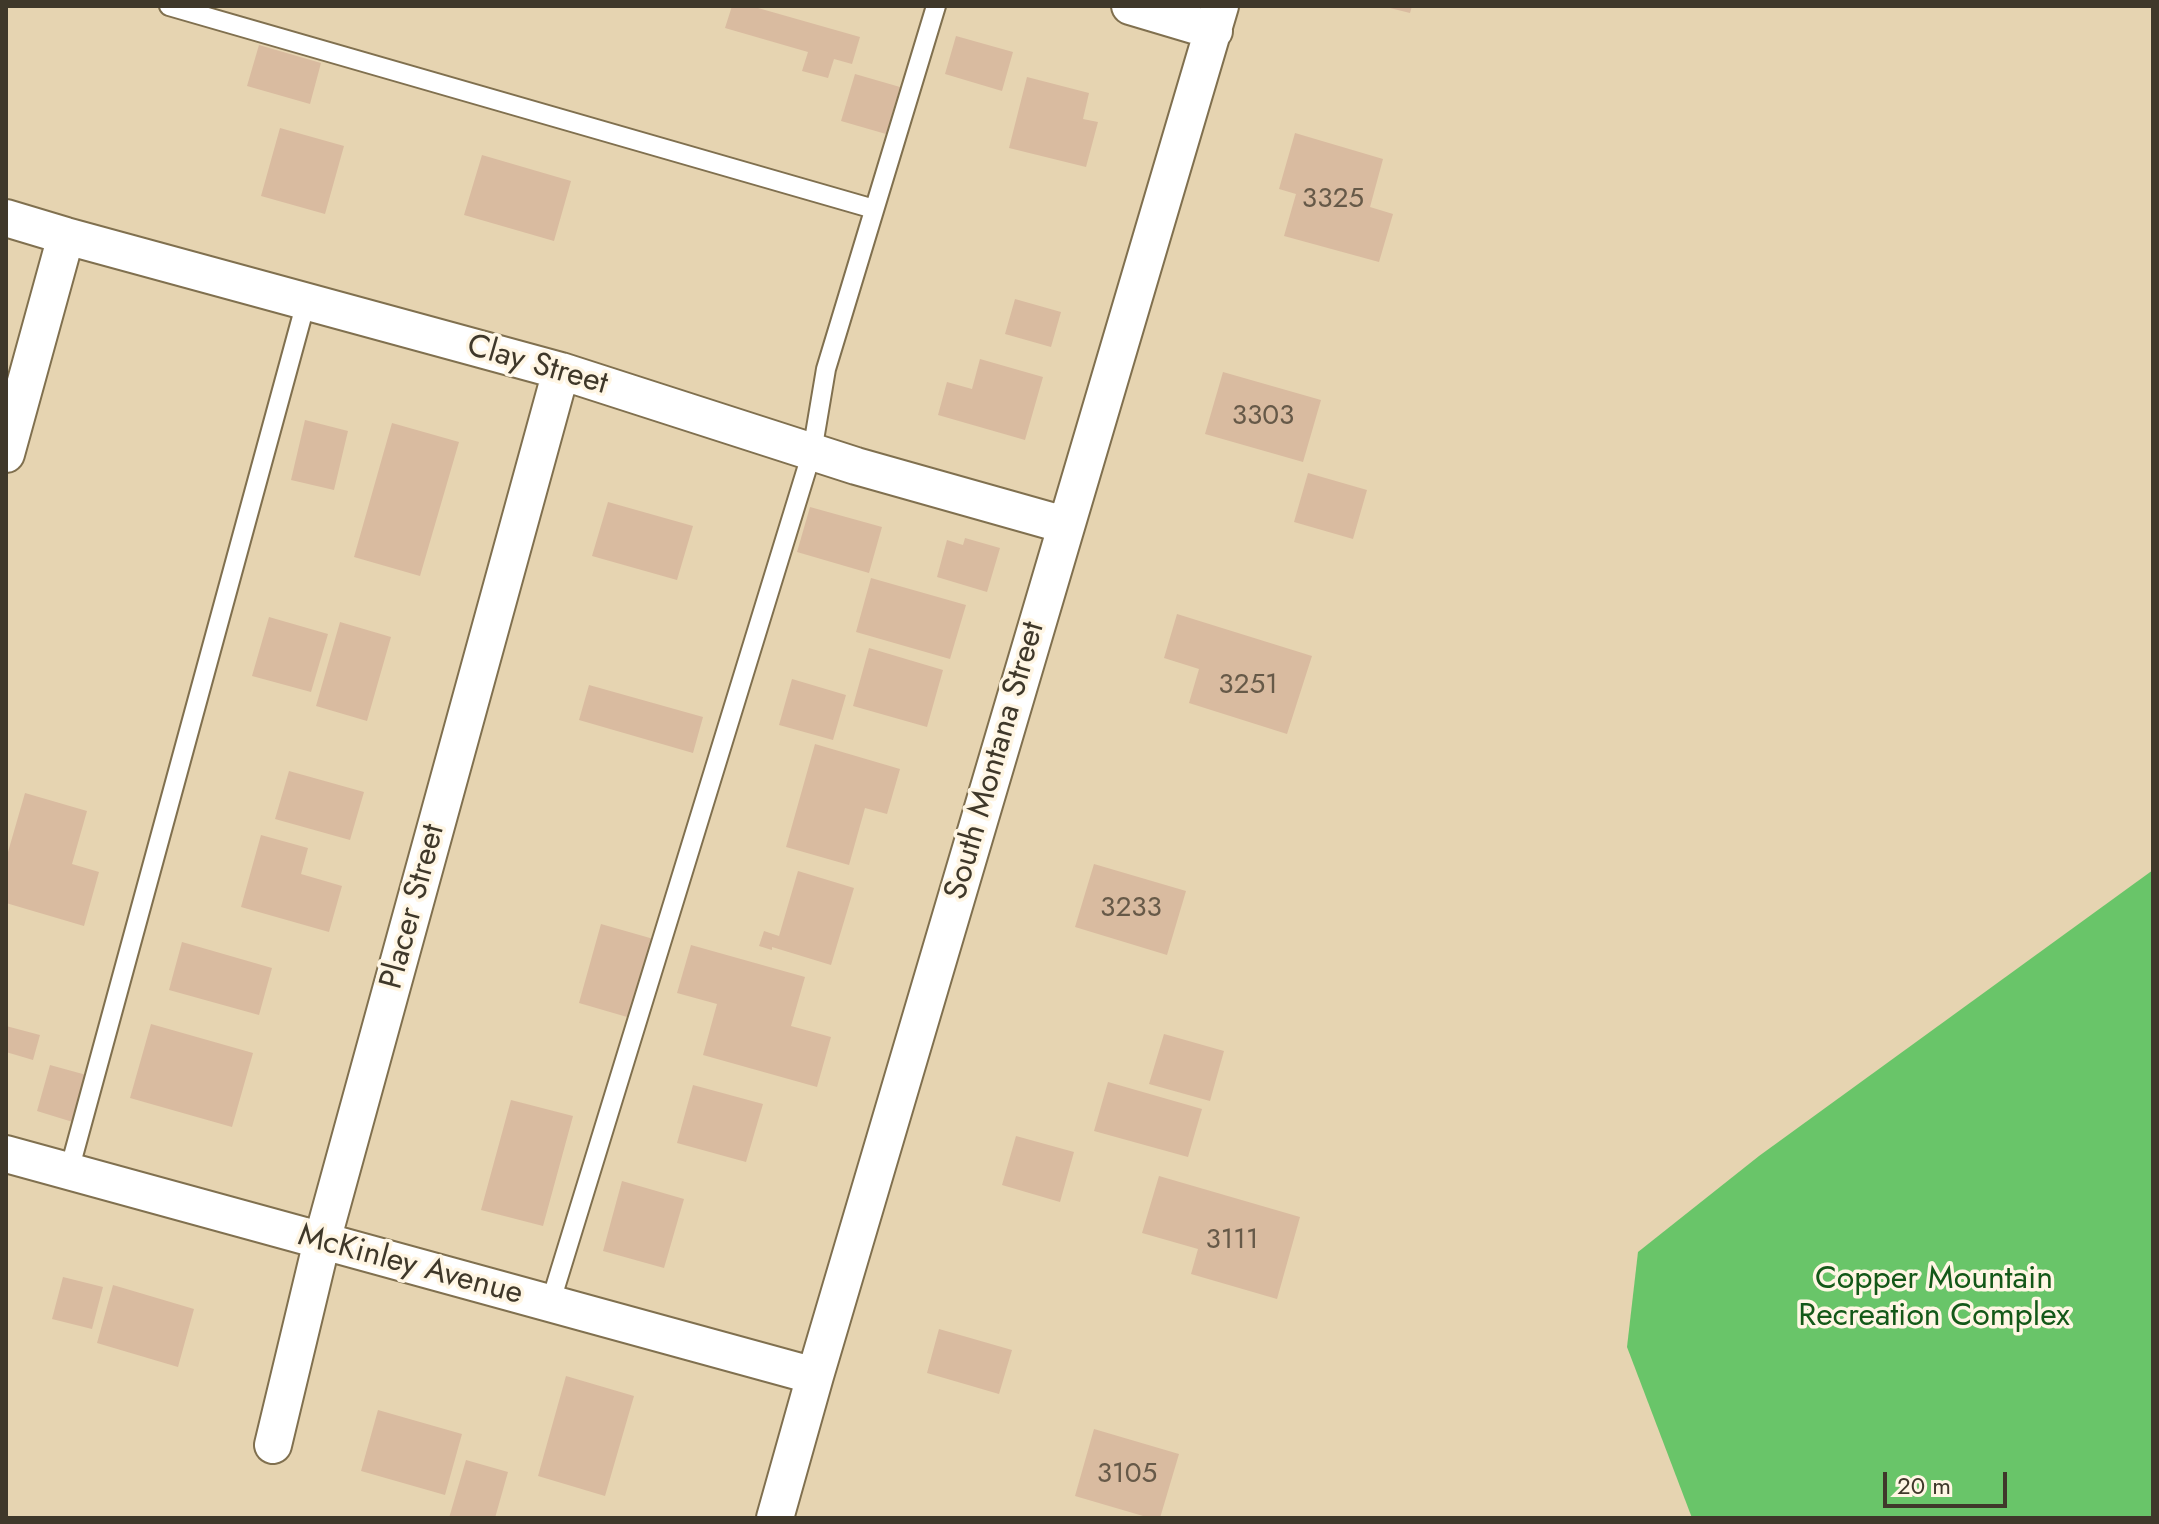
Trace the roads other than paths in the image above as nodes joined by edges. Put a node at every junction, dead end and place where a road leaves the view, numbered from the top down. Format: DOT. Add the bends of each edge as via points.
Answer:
graph roads {
  1 [pos="169,6"];
  2 [pos="936,6"];
  3 [pos="1130,6"];
  4 [pos="1217,19"];
  5 [pos="874,209"];
  6 [pos="6,218"];
  7 [pos="66,236"];
  8 [pos="306,302"];
  9 [pos="561,371"];
  10 [pos="812,452"];
  11 [pos="6,454"];
  12 [pos="1065,525"];
  13 [pos="6,1154"];
  14 [pos="69,1171"];
  15 [pos="322,1241"];
  16 [pos="550,1304"];
  17 [pos="815,1376"];
  18 [pos="273,1445"];
  19 [pos="775,1518"];
  1 -- 5 [label="lane"];
  2 -- 5 [label="lane"];
  3 -- 4 [label="street"];
  4 -- 12 [label="street, South Montana Street"];
  5 -- 10 [label="lane" via="826,369"];
  6 -- 7 [label="street, Clay Street"];
  7 -- 8 [label="street, Clay Street"];
  7 -- 11 [label="street"];
  8 -- 9 [label="street, Clay Street"];
  8 -- 14 [label="lane"];
  9 -- 10 [label="street, Clay Street"];
  9 -- 15 [label="street, Placer Street"];
  10 -- 12 [label="street, Clay Street"];
  10 -- 16 [label="lane"];
  12 -- 17 [label="street, South Montana Street"];
  13 -- 14 [label="street, McKinley Avenue"];
  14 -- 15 [label="street, McKinley Avenue"];
  15 -- 16 [label="street, McKinley Avenue"];
  15 -- 18 [label="street, Placer Street"];
  16 -- 17 [label="street, McKinley Avenue"];
  17 -- 19 [label="street, South Montana Street"];
}
